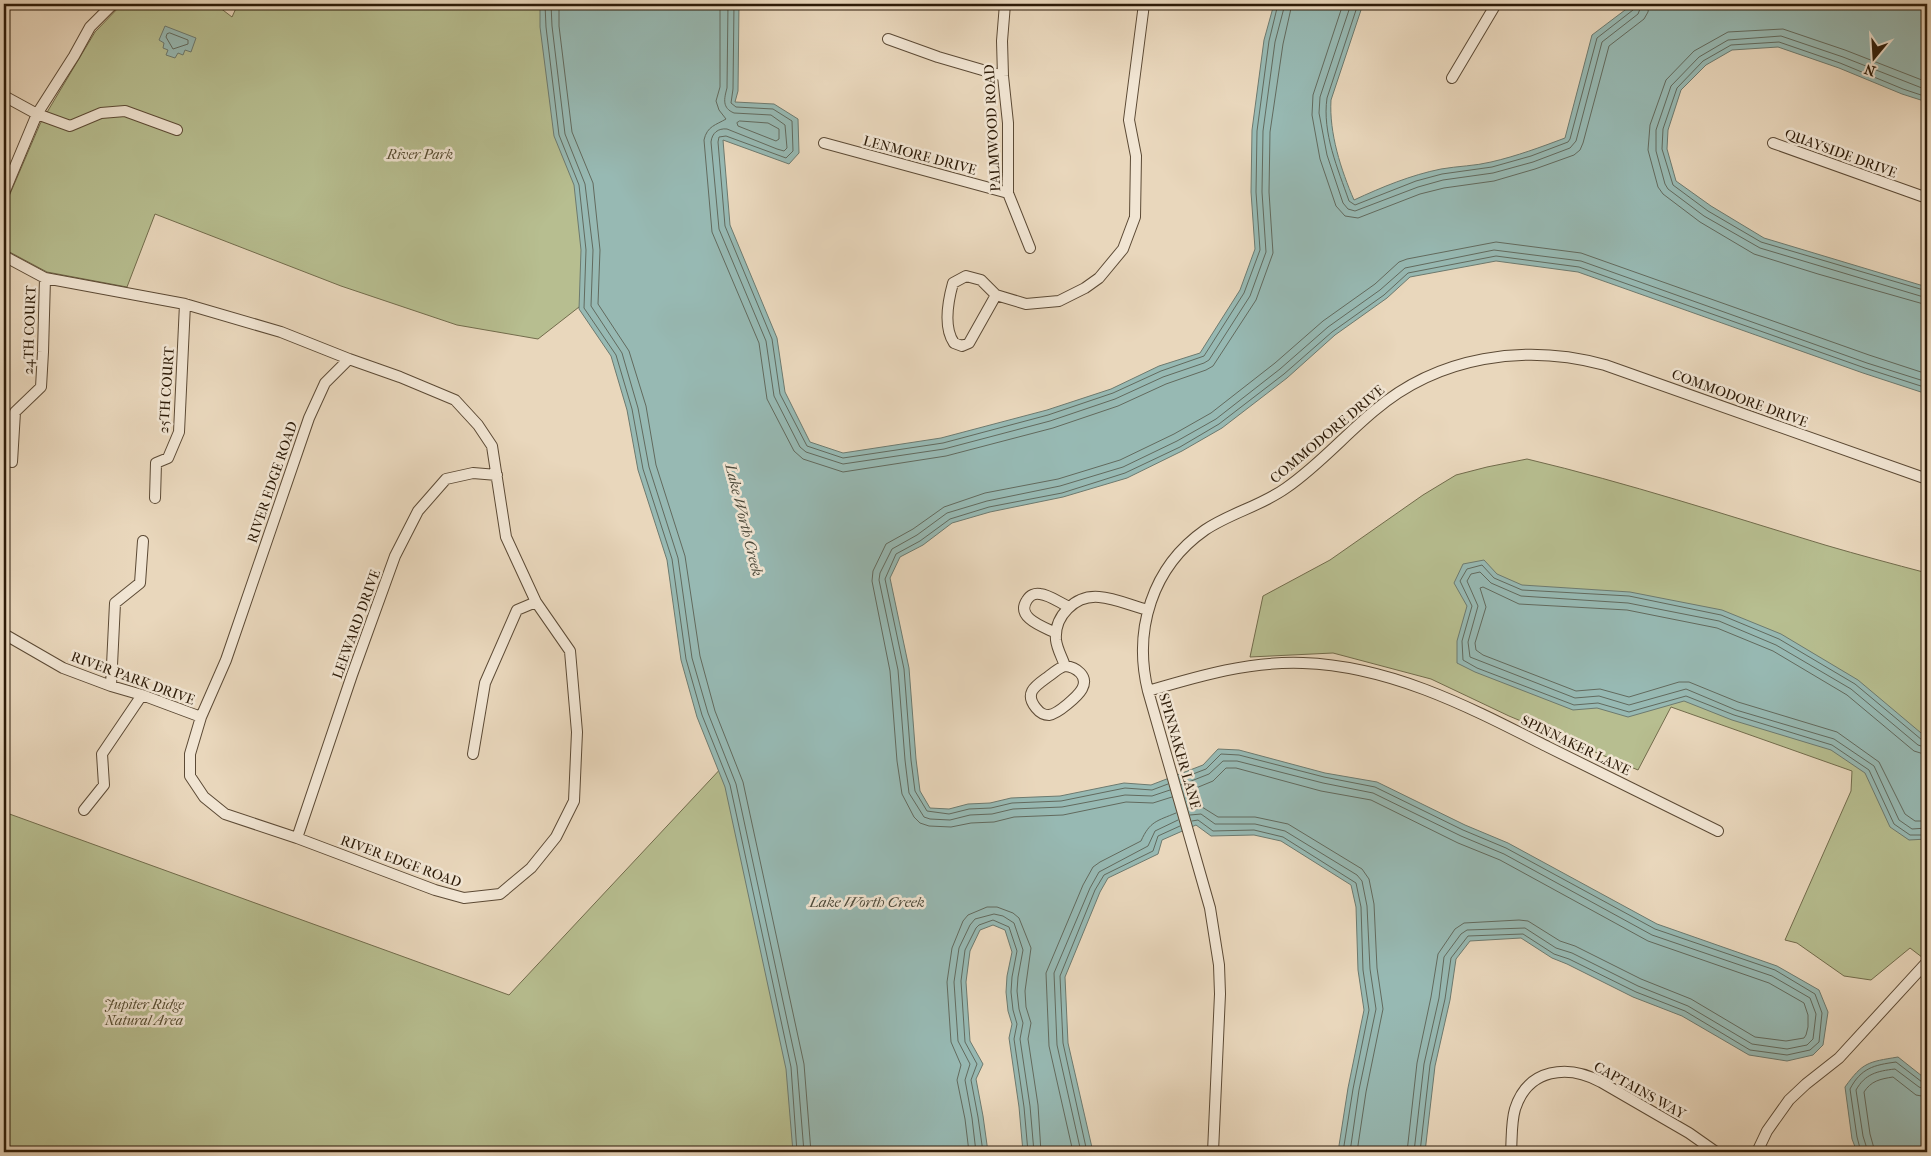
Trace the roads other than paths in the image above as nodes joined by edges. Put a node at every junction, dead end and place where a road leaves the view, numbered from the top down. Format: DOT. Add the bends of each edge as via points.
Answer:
graph roads {
  1 [pos="113,4"];
  2 [pos="1005,4"];
  3 [pos="1144,4"];
  4 [pos="1496,4"];
  5 [pos="888,39"];
  6 [pos="1002,76"];
  7 [pos="1452,78"];
  8 [pos="4,96"];
  9 [pos="37,114"];
  10 [pos="177,130"];
  11 [pos="824,143"];
  12 [pos="1773,144"];
  13 [pos="4,193"];
  14 [pos="1008,193"];
  15 [pos="1927,198"];
  16 [pos="1030,248"];
  17 [pos="4,256"];
  18 [pos="44,278"];
  19 [pos="996,295"];
  20 [pos="185,304"];
  21 [pos="349,359"];
  22 [pos="12,462"];
  23 [pos="497,475"];
  24 [pos="1927,479"];
  25 [pos="155,498"];
  26 [pos="143,541"];
  27 [pos="536,602"];
  28 [pos="1069,607"];
  29 [pos="1148,610"];
  30 [pos="1056,633"];
  31 [pos="6,638"];
  32 [pos="1065,666"];
  33 [pos="111,686"];
  34 [pos="1148,690"];
  35 [pos="142,695"];
  36 [pos="201,718"];
  37 [pos="472,754"];
  38 [pos="84,810"];
  39 [pos="1718,831"];
  40 [pos="296,838"];
  41 [pos="1926,966"];
  42 [pos="1212,1152"];
  43 [pos="1511,1152"];
  44 [pos="1716,1152"];
  45 [pos="1757,1152"];
  1 -- 9 [label="street" via="90,27"];
  2 -- 6 [label="street, PALMWOOD ROAD"];
  3 -- 19 [label="street" via="1129,120 1136,156 1136,217 1124,249 1099,278 1059,301 1026,304"];
  4 -- 7 [label="street"];
  5 -- 6 [label="street"];
  6 -- 14 [label="street, PALMWOOD ROAD" via="1008,123"];
  8 -- 9 [label="street"];
  9 -- 10 [label="street" via="70,126 101,113 125,111"];
  9 -- 13 [label="street"];
  11 -- 14 [label="street, LENMORE DRIVE"];
  12 -- 15 [label="street, QUAYSIDE DRIVE"];
  14 -- 16 [label="street, PALMWOOD ROAD"];
  17 -- 18 [label="street, RIVER EDGE ROAD"];
  18 -- 20 [label="street, RIVER EDGE ROAD"];
  18 -- 22 [label="street, 24TH COURT" via="41,387 15,412"];
  19 -- 19 [label="street" via="981,280 966,276 953,283 948,302 949,336 954,344 962,346 969,343"];
  20 -- 21 [label="street, RIVER EDGE ROAD" via="281,332"];
  20 -- 25 [label="street, 25TH COURT" via="179,432 168,458 156,463"];
  21 -- 23 [label="street, RIVER EDGE ROAD" via="455,400 492,446"];
  21 -- 36 [label="street, RIVER EDGE ROAD" via="325,383 309,418 226,660"];
  23 -- 27 [label="street, RIVER EDGE ROAD" via="506,537"];
  23 -- 40 [label="street, LEEWARD DRIVE" via="473,473 446,479 418,511 385,583"];
  24 -- 29 [label="street, COMMODORE DRIVE" via="1605,365 1570,356 1544,354 1490,357 1438,372 1404,390 1374,410 1285,489 1206,530 1175,558 1160,581"];
  26 -- 33 [label="street" via="140,583 115,603"];
  27 -- 37 [label="street" via="517,610 488,675"];
  27 -- 40 [label="street, RIVER EDGE ROAD" via="570,651 577,732 574,801 556,837 530,868 500,894 464,898"];
  28 -- 29 [label="street" via="1085,598 1100,597"];
  28 -- 30 [label="street" via="1060,618"];
  28 -- 30 [label="street" via="1043,594 1030,596 1025,602 1026,616"];
  29 -- 34 [label="street, COMMODORE DRIVE" via="1142,644"];
  30 -- 32 [label="street"];
  31 -- 33 [label="street, RIVER PARK DRIVE" via="62,668"];
  32 -- 32 [label="street" via="1078,670 1082,676 1082,689 1054,714 1040,713 1031,703 1033,689"];
  33 -- 35 [label="street, RIVER PARK DRIVE"];
  34 -- 39 [label="street, SPINNAKER LANE" via="1205,674 1268,664 1331,665 1379,674 1495,720"];
  34 -- 42 [label="street, SPINNAKER LANE" via="1210,908 1219,965 1220,1016"];
  35 -- 36 [label="street, RIVER PARK DRIVE"];
  35 -- 38 [label="street" via="102,754 104,785"];
  36 -- 40 [label="street, RIVER EDGE ROAD" via="190,754 190,776 204,797 225,814"];
  41 -- 45 [label="street" via="1839,1058 1790,1100 1767,1131"];
  43 -- 44 [label="street, CAPTAINS WAY" via="1513,1117 1520,1097 1540,1078 1568,1071 1588,1075 1601,1082"];
}
